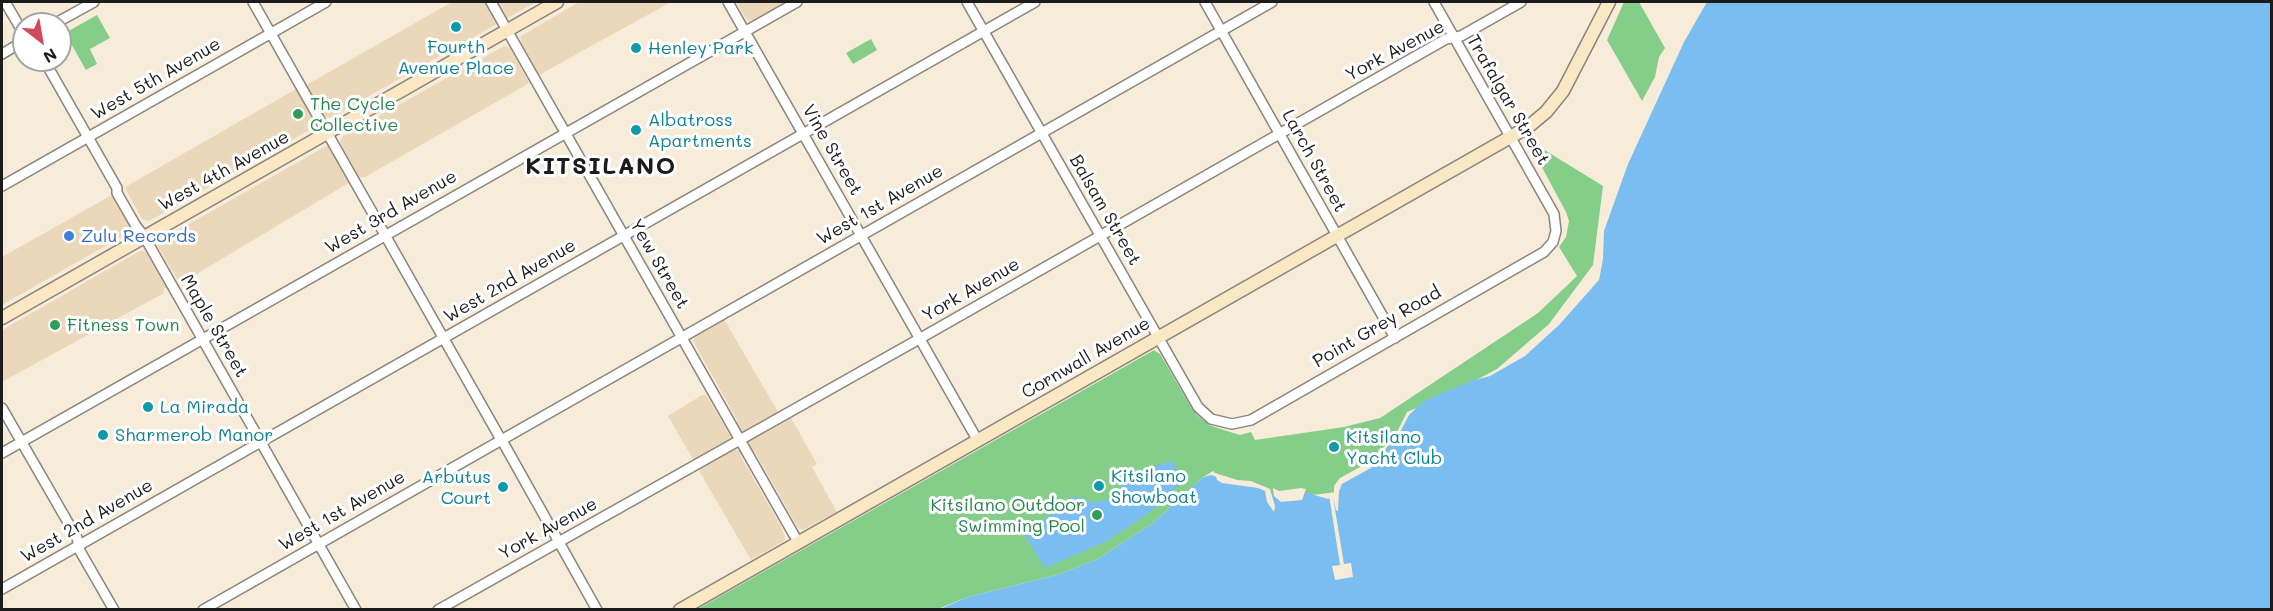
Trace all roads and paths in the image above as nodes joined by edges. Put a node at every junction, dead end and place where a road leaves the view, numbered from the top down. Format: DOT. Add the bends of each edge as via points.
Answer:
graph roads {
  1 [pos="94,2"];
  2 [pos="253,2"];
  3 [pos="326,2"];
  4 [pos="491,2"];
  5 [pos="557,2"];
  6 [pos="728,2"];
  7 [pos="797,2"];
  8 [pos="967,2"];
  9 [pos="1035,2"];
  10 [pos="1205,2"];
  11 [pos="1272,2"];
  12 [pos="1434,2"];
  13 [pos="1521,2"];
  14 [pos="1609,2"];
  15 [pos="72,14"];
  16 [pos="507,30"];
  17 [pos="983,30"];
  18 [pos="1221,30"];
  19 [pos="745,31"];
  20 [pos="271,33"];
  21 [pos="1453,37"];
  22 [pos="51,72"];
  23 [pos="328,132"];
  24 [pos="1041,132"];
  25 [pos="565,133"];
  26 [pos="1280,133"];
  27 [pos="803,134"];
  28 [pos="88,137"];
  29 [pos="1511,137"];
  30 [pos="2,186"];
  31 [pos="386,234"];
  32 [pos="861,234"];
  33 [pos="1100,235"];
  34 [pos="1337,235"];
  35 [pos="144,236"];
  36 [pos="624,236"];
  37 [pos="1544,252"];
  38 [pos="2,318"];
  39 [pos="681,337"];
  40 [pos="203,338"];
  41 [pos="444,338"];
  42 [pos="1158,338"];
  43 [pos="1395,338"];
  44 [pos="920,339"];
  45 [pos="2,408"];
  46 [pos="1225,423"];
  47 [pos="502,440"];
  48 [pos="740,440"];
  49 [pos="261,441"];
  50 [pos="978,441"];
  51 [pos="21,442"];
  52 [pos="2,453"];
  53 [pos="560,542"];
  54 [pos="798,542"];
  55 [pos="318,543"];
  56 [pos="78,545"];
  57 [pos="2,589"];
  58 [pos="114,609"];
  59 [pos="203,609"];
  60 [pos="356,609"];
  61 [pos="438,609"];
  62 [pos="597,609"];
  63 [pos="680,609"];
  1 -- 15 [label="street"];
  2 -- 20 [label="street"];
  3 -- 20 [label="street, West 5th Avenue"];
  4 -- 16 [label="street, Yew Street"];
  5 -- 16 [label="main road, West 4th Avenue"];
  6 -- 19 [label="street, Vine Street"];
  7 -- 19 [label="street, West 3rd Avenue"];
  8 -- 17 [label="street, Balsam Street"];
  9 -- 17 [label="street, West 2nd Avenue"];
  10 -- 18 [label="street, Larch Street"];
  11 -- 18 [label="street, West 1st Avenue"];
  12 -- 21 [label="street, Trafalgar Street"];
  13 -- 21 [label="street, York Avenue"];
  14 -- 29 [label="main road" via="1563,91 1541,117"];
  16 -- 23 [label="main road, West 4th Avenue"];
  16 -- 25 [label="street, Yew Street"];
  17 -- 24 [label="street, Balsam Street"];
  17 -- 27 [label="street, West 2nd Avenue"];
  18 -- 24 [label="street, West 1st Avenue"];
  18 -- 26 [label="street, Larch Street"];
  19 -- 25 [label="street, West 3rd Avenue"];
  19 -- 27 [label="street, Vine Street"];
  20 -- 23 [label="street"];
  20 -- 28 [label="street, West 5th Avenue"];
  21 -- 26 [label="street, York Avenue"];
  21 -- 29 [label="street, Trafalgar Street"];
  22 -- 28 [label="street, Maple Street"];
  23 -- 31 [label="street"];
  23 -- 35 [label="main road, West 4th Avenue"];
  24 -- 32 [label="street, West 1st Avenue"];
  24 -- 33 [label="street, Balsam Street"];
  25 -- 31 [label="street, West 3rd Avenue"];
  25 -- 36 [label="street, Yew Street"];
  26 -- 33 [label="street, York Avenue"];
  26 -- 34 [label="street, Larch Street"];
  27 -- 32 [label="street, Vine Street"];
  27 -- 36 [label="street, West 2nd Avenue"];
  28 -- 30 [label="street, West 5th Avenue"];
  28 -- 35 [label="street, Maple Street"];
  29 -- 34 [label="main road, Cornwall Avenue"];
  29 -- 37 [label="street, Trafalgar Street" via="1556,220 1556,236"];
  31 -- 40 [label="street, West 3rd Avenue"];
  31 -- 41 [label="street"];
  32 -- 39 [label="street, West 1st Avenue"];
  32 -- 44 [label="street, Vine Street"];
  33 -- 42 [label="street, Balsam Street"];
  33 -- 44 [label="street, York Avenue"];
  34 -- 42 [label="main road, Cornwall Avenue"];
  34 -- 43 [label="street, Larch Street"];
  35 -- 38 [label="main road, West 4th Avenue"];
  35 -- 40 [label="street, Maple Street"];
  36 -- 39 [label="street, Yew Street"];
  36 -- 41 [label="street, West 2nd Avenue"];
  37 -- 43 [label="street, Point Grey Road"];
  39 -- 47 [label="street, West 1st Avenue"];
  39 -- 48 [label="street, Yew Street"];
  40 -- 49 [label="street, Maple Street"];
  40 -- 51 [label="street, West 3rd Avenue"];
  41 -- 47 [label="street"];
  41 -- 49 [label="street, West 2nd Avenue"];
  42 -- 46 [label="street, Balsam Street" via="1200,410"];
  42 -- 50 [label="main road, Cornwall Avenue"];
  43 -- 46 [label="street, Point Grey Road" via="1251,420"];
  44 -- 48 [label="street, York Avenue"];
  44 -- 50 [label="street, Vine Street"];
  45 -- 51 [label="street"];
  47 -- 53 [label="street"];
  47 -- 55 [label="street, West 1st Avenue"];
  48 -- 53 [label="street, York Avenue"];
  48 -- 54 [label="street, Yew Street"];
  49 -- 55 [label="street, Maple Street"];
  49 -- 56 [label="street, West 2nd Avenue"];
  50 -- 54 [label="main road, Cornwall Avenue"];
  51 -- 52 [label="street, West 3rd Avenue"];
  51 -- 56 [label="street"];
  53 -- 61 [label="street, York Avenue"];
  53 -- 62 [label="street"];
  54 -- 63 [label="main road, Cornwall Avenue"];
  55 -- 59 [label="street, West 1st Avenue"];
  55 -- 60 [label="street, Maple Street"];
  56 -- 57 [label="street, West 2nd Avenue"];
  56 -- 58 [label="street"];
}
